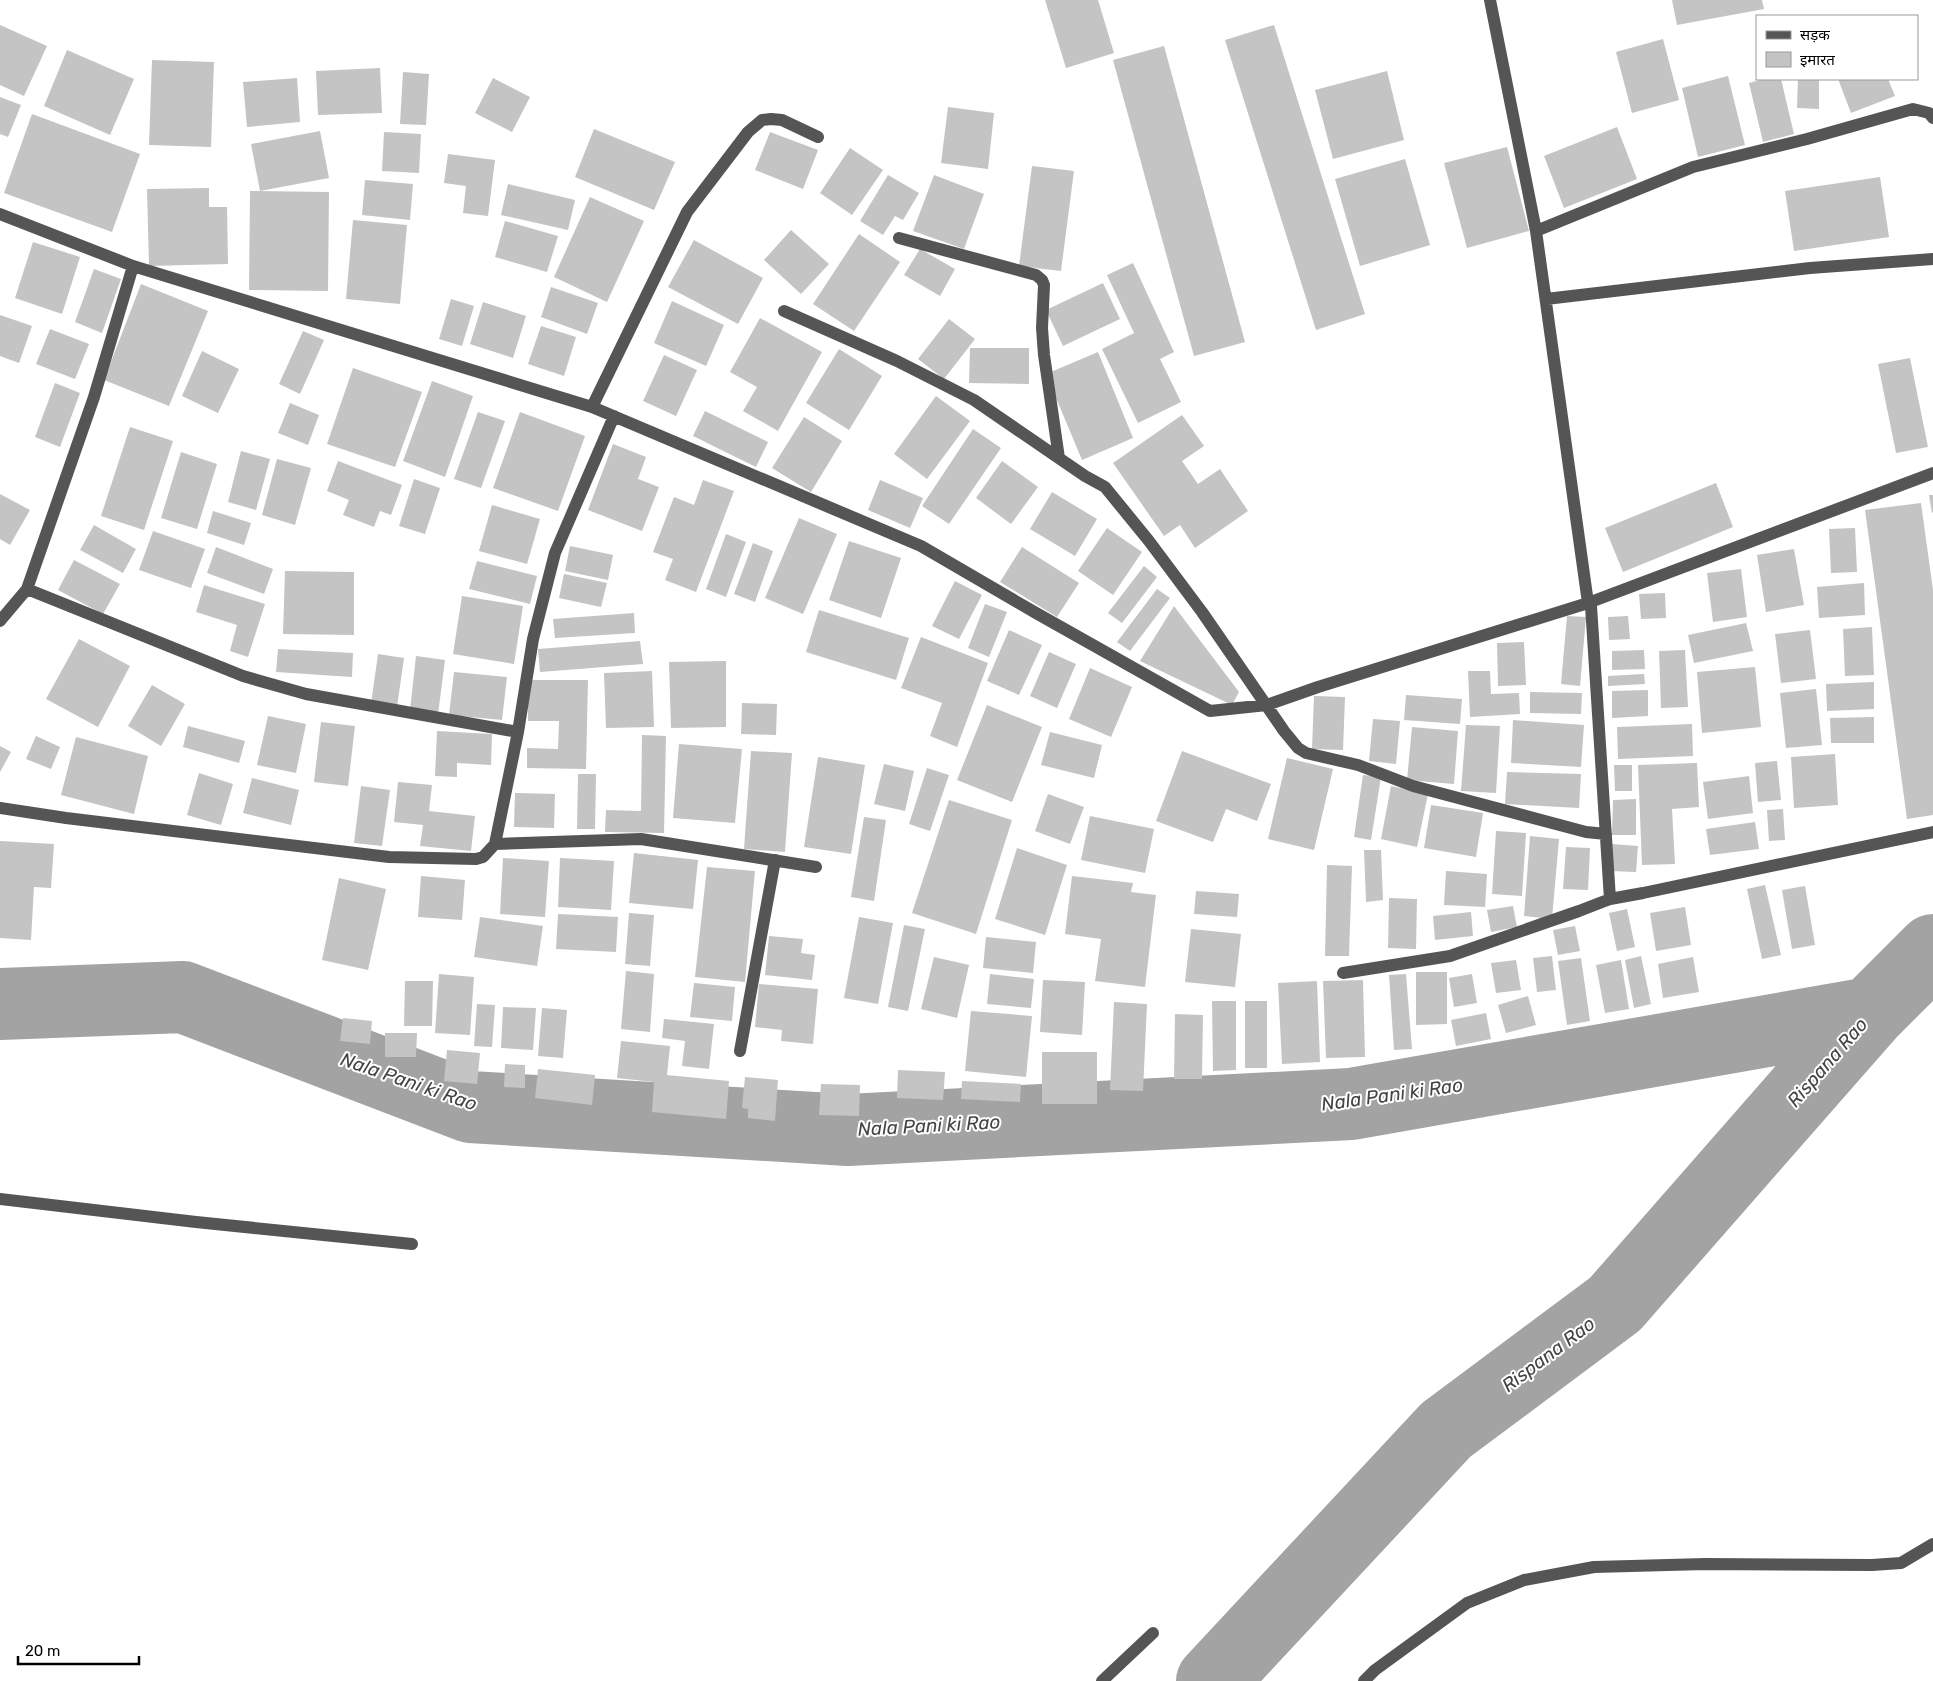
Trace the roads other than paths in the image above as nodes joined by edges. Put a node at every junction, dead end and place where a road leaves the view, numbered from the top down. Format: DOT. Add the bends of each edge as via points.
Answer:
graph roads {
  1 [pos="1490,0"];
  2 [pos="1933,118"];
  3 [pos="818,137"];
  4 [pos="0,214"];
  5 [pos="1536,231"];
  6 [pos="899,238"];
  7 [pos="1933,259"];
  8 [pos="133,266"];
  9 [pos="1546,299"];
  10 [pos="784,311"];
  11 [pos="592,407"];
  12 [pos="614,416"];
  13 [pos="1059,458"];
  14 [pos="1933,473"];
  15 [pos="27,589"];
  16 [pos="1588,603"];
  17 [pos="0,621"];
  18 [pos="1267,706"];
  19 [pos="518,732"];
  20 [pos="0,808"];
  21 [pos="1933,832"];
  22 [pos="1606,834"];
  23 [pos="495,844"];
  24 [pos="775,860"];
  25 [pos="816,867"];
  26 [pos="1610,899"];
  27 [pos="1343,973"];
  28 [pos="740,1051"];
  29 [pos="0,1200"];
  30 [pos="412,1244"];
  31 [pos="1933,1544"];
  32 [pos="1153,1632"];
  33 [pos="1102,1681"];
  34 [pos="1364,1681"];
  1 -- 5 [label="street"];
  2 -- 5 [label="street" via="1929,113 1913,109 1693,167"];
  3 -- 11 [label="street" via="782,120 771,119 762,120 748,132 687,212"];
  4 -- 8 [label="street"];
  5 -- 9 [label="street"];
  6 -- 13 [label="street" via="1036,275 1042,280 1044,354"];
  7 -- 9 [label="street" via="1810,268"];
  8 -- 11 [label="street"];
  8 -- 15 [label="street" via="94,397"];
  9 -- 16 [label="street"];
  10 -- 13 [label="street" via="897,361 974,400"];
  11 -- 12 [label="street"];
  12 -- 18 [label="street" via="921,546 1210,711"];
  12 -- 19 [label="street" via="554,553 533,639"];
  13 -- 18 [label="street" via="1105,487 1202,612"];
  14 -- 16 [label="street"];
  15 -- 17 [label="street"];
  15 -- 19 [label="street" via="252,678 306,694"];
  16 -- 18 [label="street" via="1318,687"];
  16 -- 22 [label="street" via="1591,606"];
  18 -- 22 [label="street" via="1290,740 1306,753 1358,765 1420,788 1586,832"];
  19 -- 23 [label="street"];
  20 -- 23 [label="street" via="389,857 476,859"];
  21 -- 26 [label="street"];
  22 -- 26 [label="street"];
  23 -- 24 [label="street" via="641,839"];
  24 -- 25 [label="street"];
  24 -- 28 [label="street"];
  26 -- 27 [label="street" via="1450,956"];
  29 -- 30 [label="street"];
  31 -- 34 [label="street" via="1901,1563 1594,1567 1524,1580 1467,1603"];
  32 -- 33 [label="street"];
}
